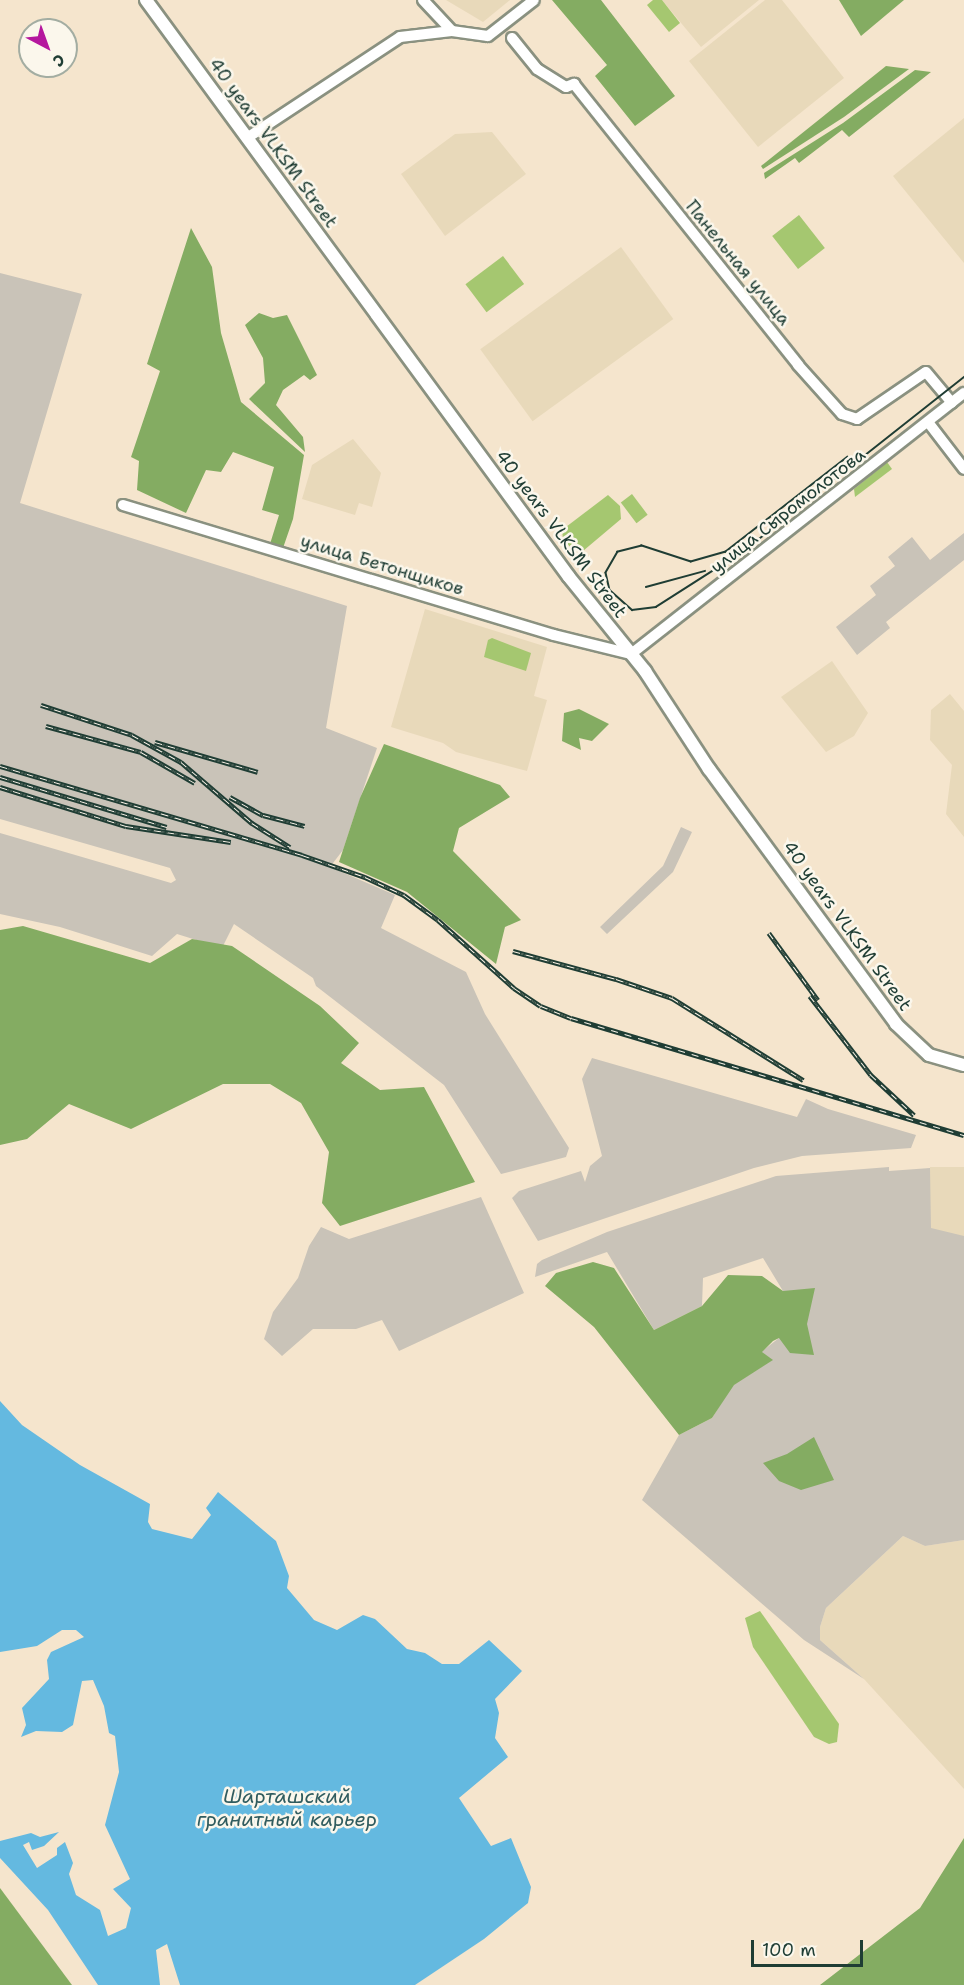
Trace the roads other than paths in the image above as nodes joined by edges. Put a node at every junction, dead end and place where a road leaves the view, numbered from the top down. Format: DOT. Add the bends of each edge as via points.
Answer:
graph roads {
  1 [pos="146,0"];
  2 [pos="423,0"];
  3 [pos="534,0"];
  4 [pos="452,31"];
  5 [pos="513,38"];
  6 [pos="247,138"];
  7 [pos="964,393"];
  8 [pos="952,403"];
  9 [pos="928,422"];
  10 [pos="964,469"];
  11 [pos="123,505"];
  12 [pos="631,654"];
  13 [pos="964,1065"];
  1 -- 6 [label="main road, 40 years VLKSM Street"];
  2 -- 4 [label="street"];
  3 -- 4 [label="street" via="488,36"];
  4 -- 6 [label="street" via="400,38"];
  5 -- 8 [label="street, Панельная улица" via="537,69 566,87 574,84 798,365 842,414 858,419 926,372"];
  6 -- 12 [label="main road, 40 years VLKSM Street" via="580,592"];
  7 -- 8 [label="street, улица Сыромолотова"];
  8 -- 9 [label="street, улица Сыромолотова"];
  9 -- 10 [label="street"];
  9 -- 12 [label="street, улица Сыромолотова"];
  11 -- 12 [label="street, улица Бетонщиков" via="554,635"];
  12 -- 13 [label="main road, 40 years VLKSM Street" via="709,769 896,1024 929,1055"];
}
